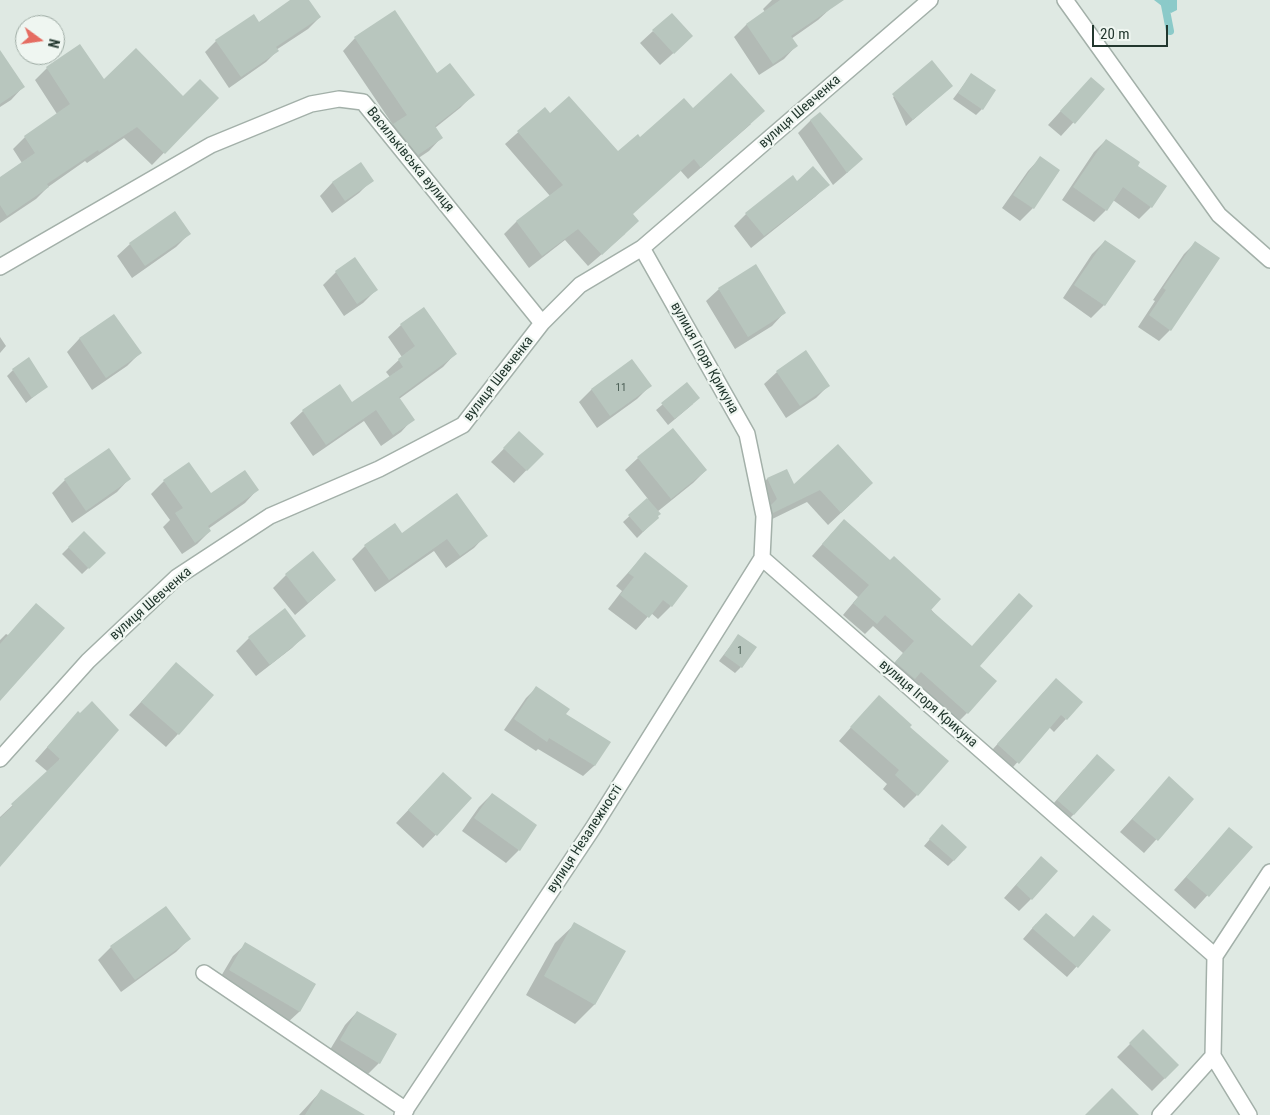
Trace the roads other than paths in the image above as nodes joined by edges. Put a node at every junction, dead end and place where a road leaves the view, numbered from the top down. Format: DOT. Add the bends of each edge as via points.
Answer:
graph roads {
  1 [pos="930,0"];
  2 [pos="1065,0"];
  3 [pos="642,248"];
  4 [pos="1270,260"];
  5 [pos="0,267"];
  6 [pos="542,323"];
  7 [pos="762,558"];
  8 [pos="0,759"];
  9 [pos="1270,872"];
  10 [pos="1216,956"];
  11 [pos="204,973"];
  12 [pos="1213,1056"];
  13 [pos="404,1112"];
  14 [pos="1160,1115"];
  15 [pos="1249,1115"];
  1 -- 3 [label="street, вулиця Шевченка"];
  2 -- 4 [label="street" via="1219,215"];
  3 -- 6 [label="street, вулиця Шевченка" via="580,285"];
  3 -- 7 [label="street, вулиця Ігоря Крикуна" via="747,434 764,516"];
  5 -- 6 [label="street, Васильківська вулиця" via="211,145 311,104 338,99 363,102"];
  6 -- 8 [label="street, вулиця Шевченка" via="463,425 380,469 270,516 177,577 88,661"];
  7 -- 10 [label="street, вулиця Ігоря Крикуна"];
  7 -- 13 [label="street, вулиця Незалежності" via="594,828"];
  9 -- 10 [label="street"];
  10 -- 12 [label="street"];
  11 -- 13 [label="street"];
  12 -- 14 [label="street"];
  12 -- 15 [label="street"];
}
